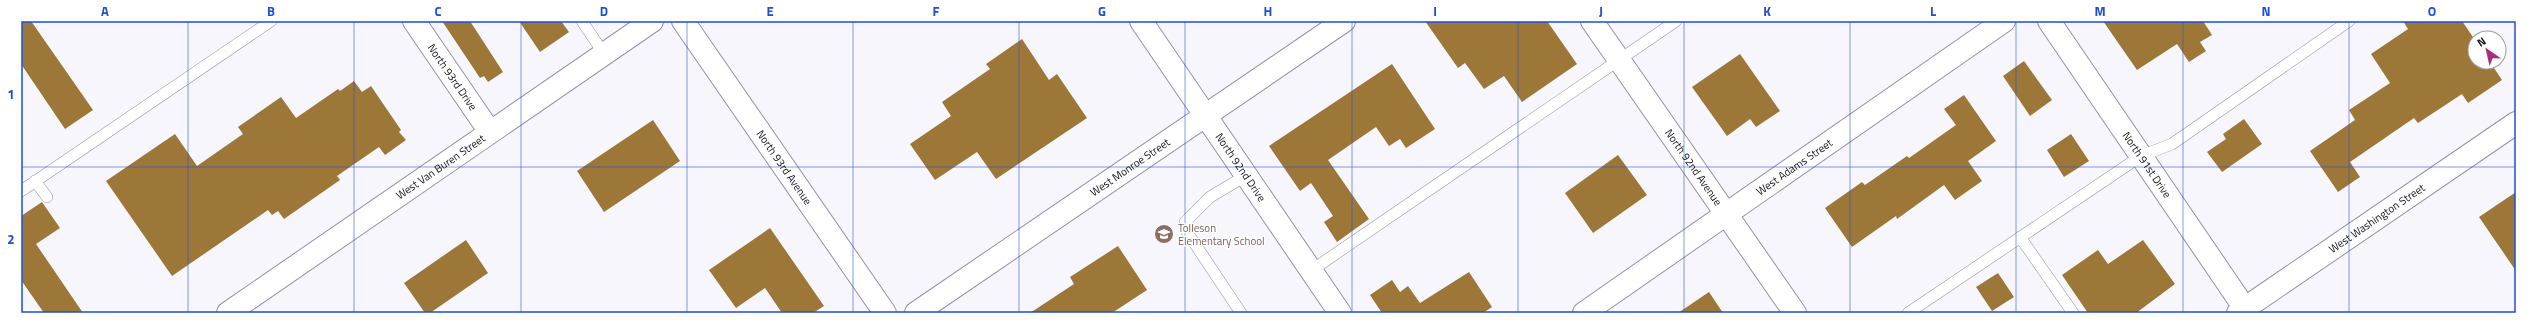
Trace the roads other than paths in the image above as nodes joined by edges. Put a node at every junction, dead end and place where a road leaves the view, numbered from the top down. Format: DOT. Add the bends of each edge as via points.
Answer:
graph roads {
  1 [pos="271,21"];
  2 [pos="414,21"];
  3 [pos="582,21"];
  4 [pos="652,21"];
  5 [pos="683,21"];
  6 [pos="1141,21"];
  7 [pos="1344,21"];
  8 [pos="1592,21"];
  9 [pos="1676,21"];
  10 [pos="2004,21"];
  11 [pos="2049,21"];
  12 [pos="2349,21"];
  13 [pos="604,54"];
  14 [pos="1619,60"];
  15 [pos="1206,115"];
  16 [pos="2516,123"];
  17 [pos="490,132"];
  18 [pos="2141,156"];
  19 [pos="1247,175"];
  20 [pos="35,181"];
  21 [pos="21,190"];
  22 [pos="47,197"];
  23 [pos="1727,214"];
  24 [pos="2020,238"];
  25 [pos="1312,270"];
  26 [pos="2244,311"];
  27 [pos="228,313"];
  28 [pos="885,313"];
  29 [pos="916,313"];
  30 [pos="1241,313"];
  31 [pos="1340,313"];
  32 [pos="1584,313"];
  33 [pos="1795,313"];
  34 [pos="1908,313"];
  35 [pos="2073,313"];
  1 -- 20 [label="lane"];
  2 -- 17 [label="street, North 93rd Drive"];
  3 -- 13 [label="lane"];
  4 -- 13 [label="street, West Van Buren Street"];
  5 -- 28 [label="street, North 93rd Avenue"];
  6 -- 15 [label="street, North 92nd Drive"];
  7 -- 15 [label="street, West Monroe Street"];
  8 -- 14 [label="street, North 92nd Avenue"];
  9 -- 14 [label="lane"];
  10 -- 23 [label="street, West Adams Street"];
  11 -- 18 [label="street, North 91st Drive"];
  12 -- 18 [label="lane" via="2172,144"];
  13 -- 17 [label="street, West Van Buren Street"];
  14 -- 23 [label="street, North 92nd Avenue"];
  14 -- 25 [label="lane"];
  15 -- 19 [label="street, North 92nd Drive"];
  15 -- 29 [label="street, West Monroe Street"];
  16 -- 26 [label="street, West Washington Street"];
  17 -- 27 [label="street, West Van Buren Street"];
  18 -- 24 [label="lane"];
  18 -- 26 [label="street, North 91st Drive"];
  19 -- 25 [label="street, North 92nd Drive"];
  19 -- 30 [label="lane" via="1210,196 1185,222 1187,232"];
  20 -- 21 [label="lane"];
  20 -- 22 [label="lane"];
  23 -- 32 [label="street, West Adams Street"];
  23 -- 33 [label="street, North 92nd Avenue"];
  24 -- 34 [label="lane"];
  24 -- 35 [label="lane"];
  25 -- 31 [label="street, North 92nd Drive"];
}
